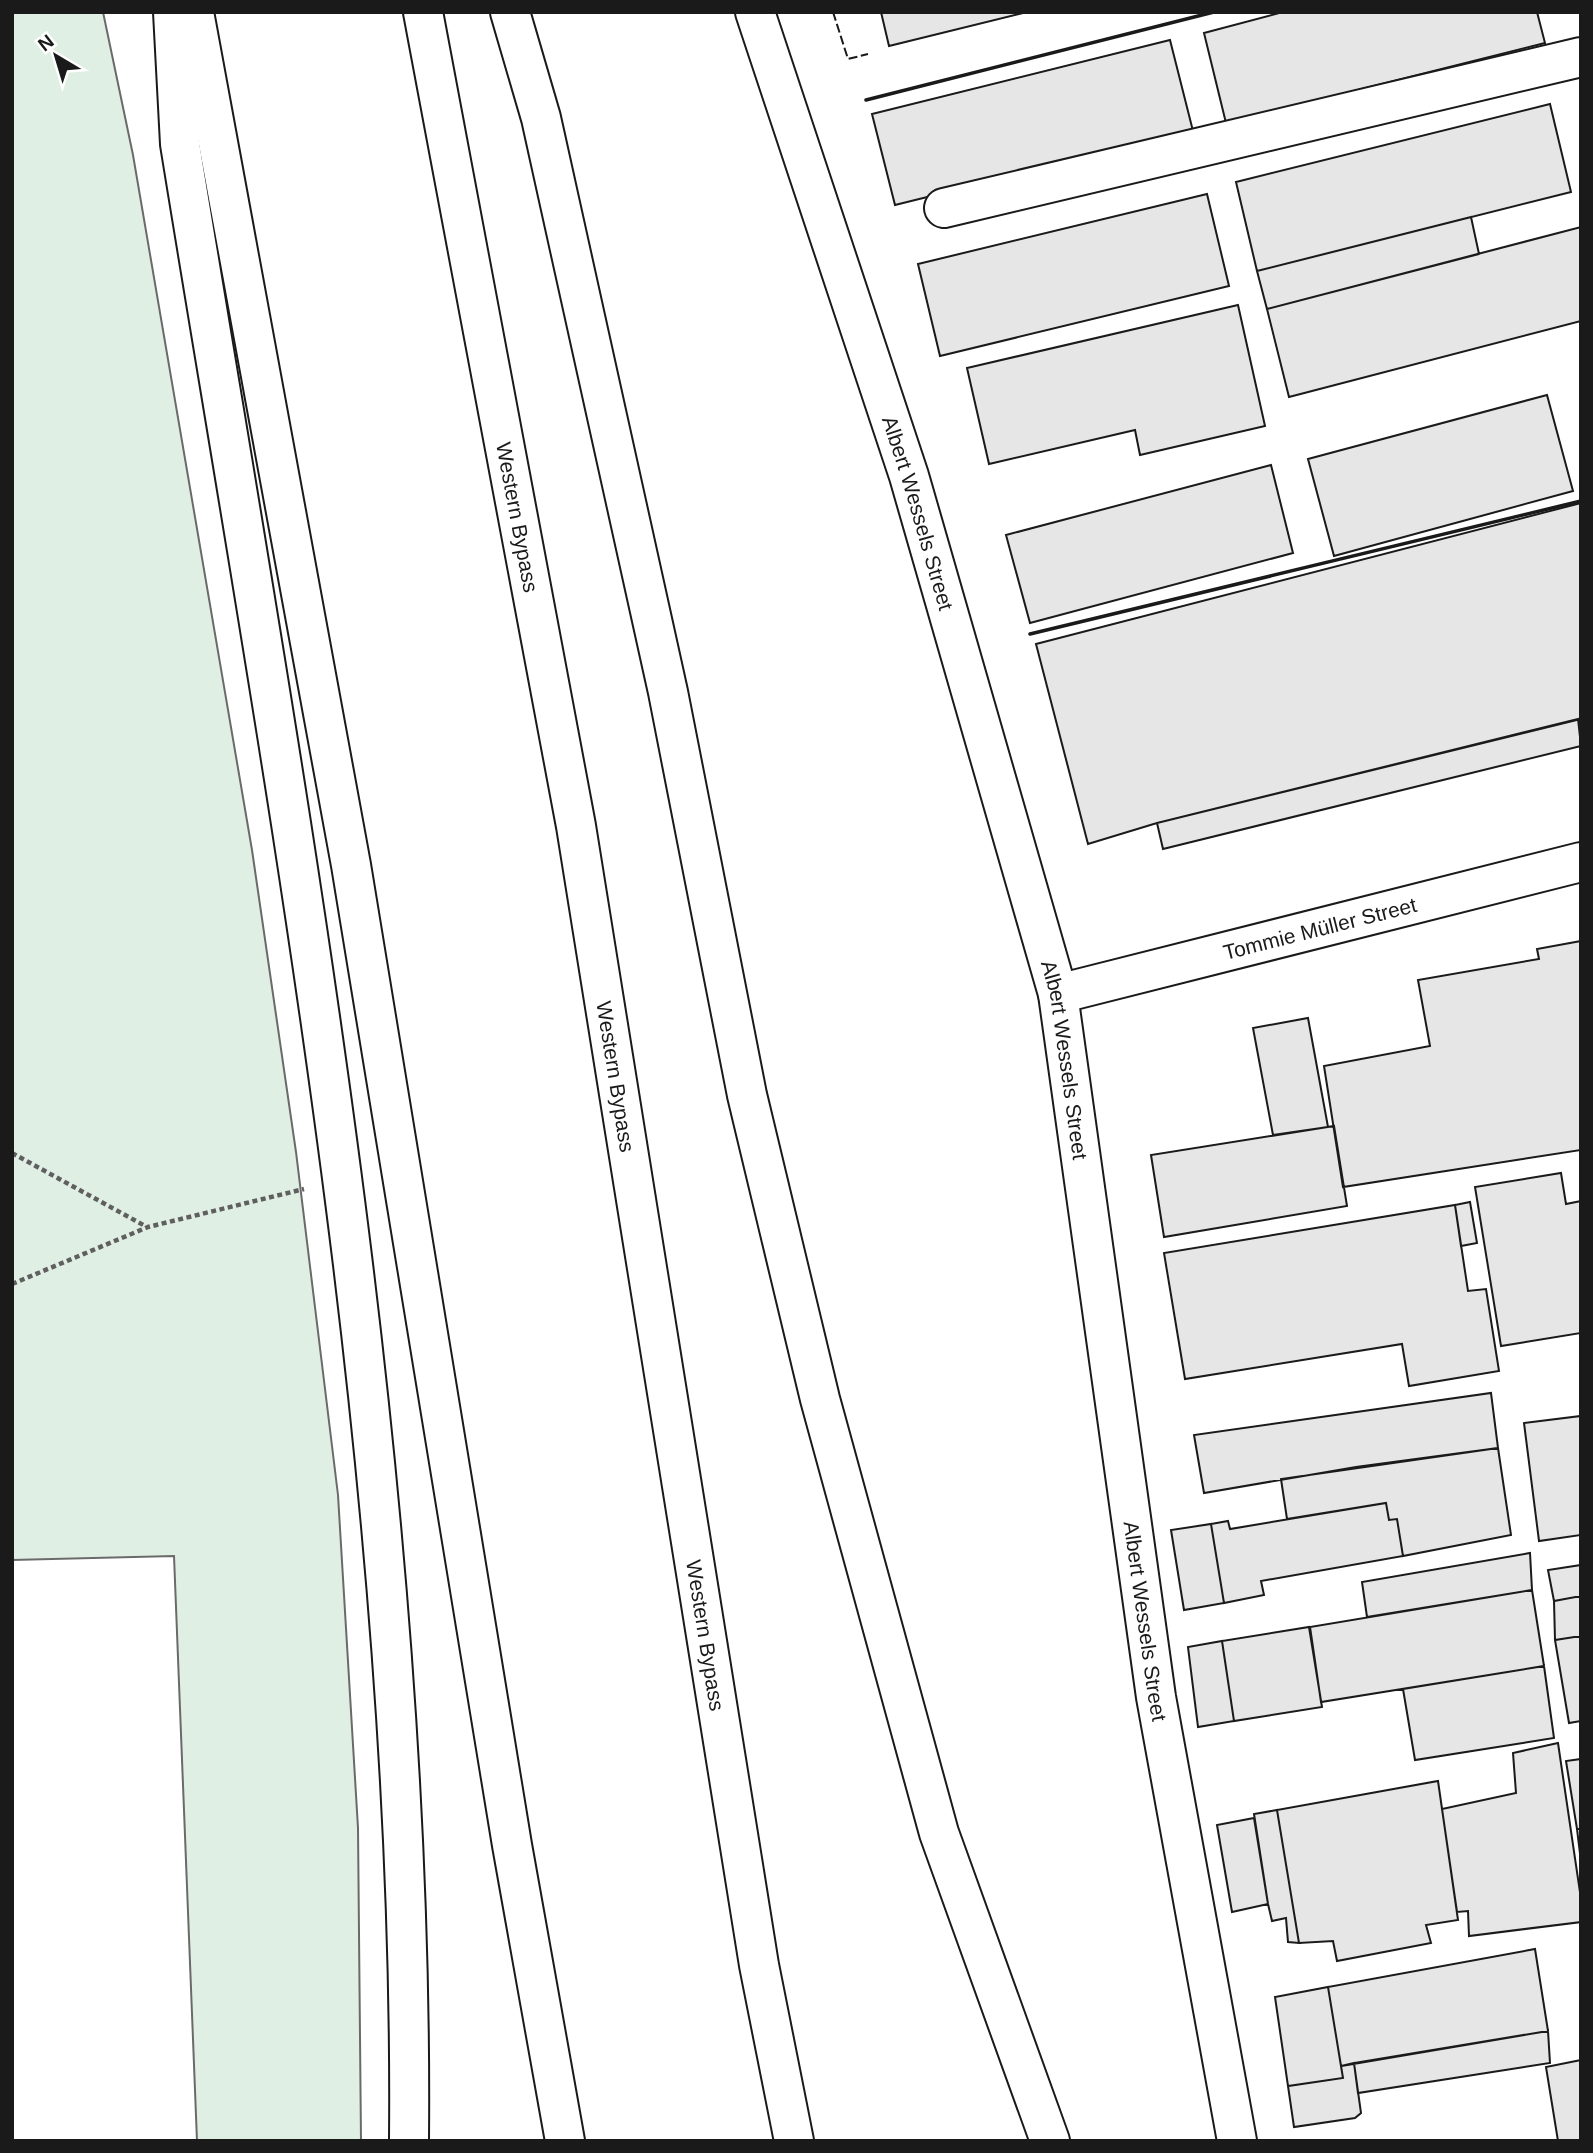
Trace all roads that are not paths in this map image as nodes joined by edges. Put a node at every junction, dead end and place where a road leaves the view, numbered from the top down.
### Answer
1 (173, 12) edge
2 (194, 12) edge
3 (423, 12) edge
4 (510, 12) edge
5 (755, 12) edge
6 (1581, 57) edge
7 (944, 208) dead end
8 (1581, 862) edge
9 (1058, 994) junction
10 (409, 2141) edge
11 (565, 2141) edge
12 (794, 2141) edge
13 (1050, 2141) edge
14 (1237, 2141) edge

1 - 10 main road
2 - 11 main road
3 - 12 main road, Western Bypass
4 - 13 main road
5 - 9 main road, Albert Wessels Street
6 - 7 main road
8 - 9 main road, Tommie Müller Street
9 - 14 main road, Albert Wessels Street

